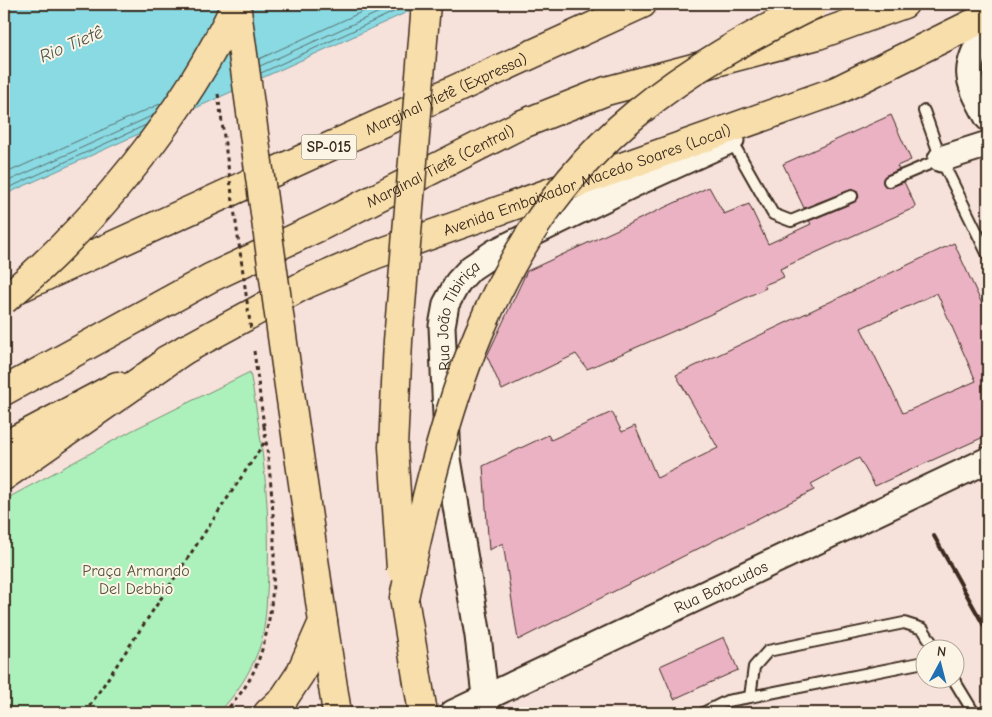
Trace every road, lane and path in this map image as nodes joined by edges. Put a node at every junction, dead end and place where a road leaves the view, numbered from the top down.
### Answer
1 (426, 4) edge
2 (642, 4) edge
3 (815, 4) edge
4 (904, 4) edge
5 (988, 16) edge
6 (988, 24) edge
7 (217, 89) dead end
8 (786, 110) junction
9 (924, 112) dead end
10 (988, 118) edge
11 (731, 140) junction
12 (988, 144) edge
13 (941, 159) junction
14 (889, 181) dead end
15 (852, 196) dead end
16 (988, 255) edge
17 (4, 295) edge
18 (4, 300) edge
19 (253, 338) dead end
20 (187, 348) junction
21 (254, 348) dead end
22 (4, 391) edge
23 (266, 440) junction
24 (4, 446) edge
25 (988, 460) edge
26 (4, 476) edge
27 (404, 598) junction
28 (323, 622) junction
29 (930, 640) edge
30 (914, 664) edge
31 (960, 690) edge
32 (750, 697) junction
33 (486, 706) edge
34 (277, 708) edge
35 (85, 713) edge
36 (224, 713) edge
37 (337, 713) edge
38 (423, 713) edge
39 (454, 713) edge
40 (703, 713) edge
41 (974, 713) edge

1 - 27 main road, bridge
2 - 17 main road, Marginal Tietê (Expressa) / SP-015
3 - 27 main road, bridge
4 - 22 main road, Marginal Tietê (Central)
5 - 8 main road, Avenida Embaixador Macedo Soares (Local)
6 - 10 street
7 - 19 path, bridge
8 - 11 street, Rua João Tibiriça
8 - 20 main road, Avenida Embaixador Macedo Soares (Local)
9 - 13 lane
11 - 15 lane
11 - 33 street, Rua João Tibiriça
12 - 13 street
13 - 14 lane
13 - 16 lane
18 - 28 main road, bridge
20 - 24 main road
20 - 26 main road
21 - 23 path, bridge
23 - 35 path
23 - 36 path
25 - 33 street, Rua Botocudos
27 - 38 main road
28 - 34 main road
28 - 37 main road
29 - 32 lane
30 - 32 lane
31 - 41 lane
32 - 40 lane
33 - 39 street, Rua Botocudos

